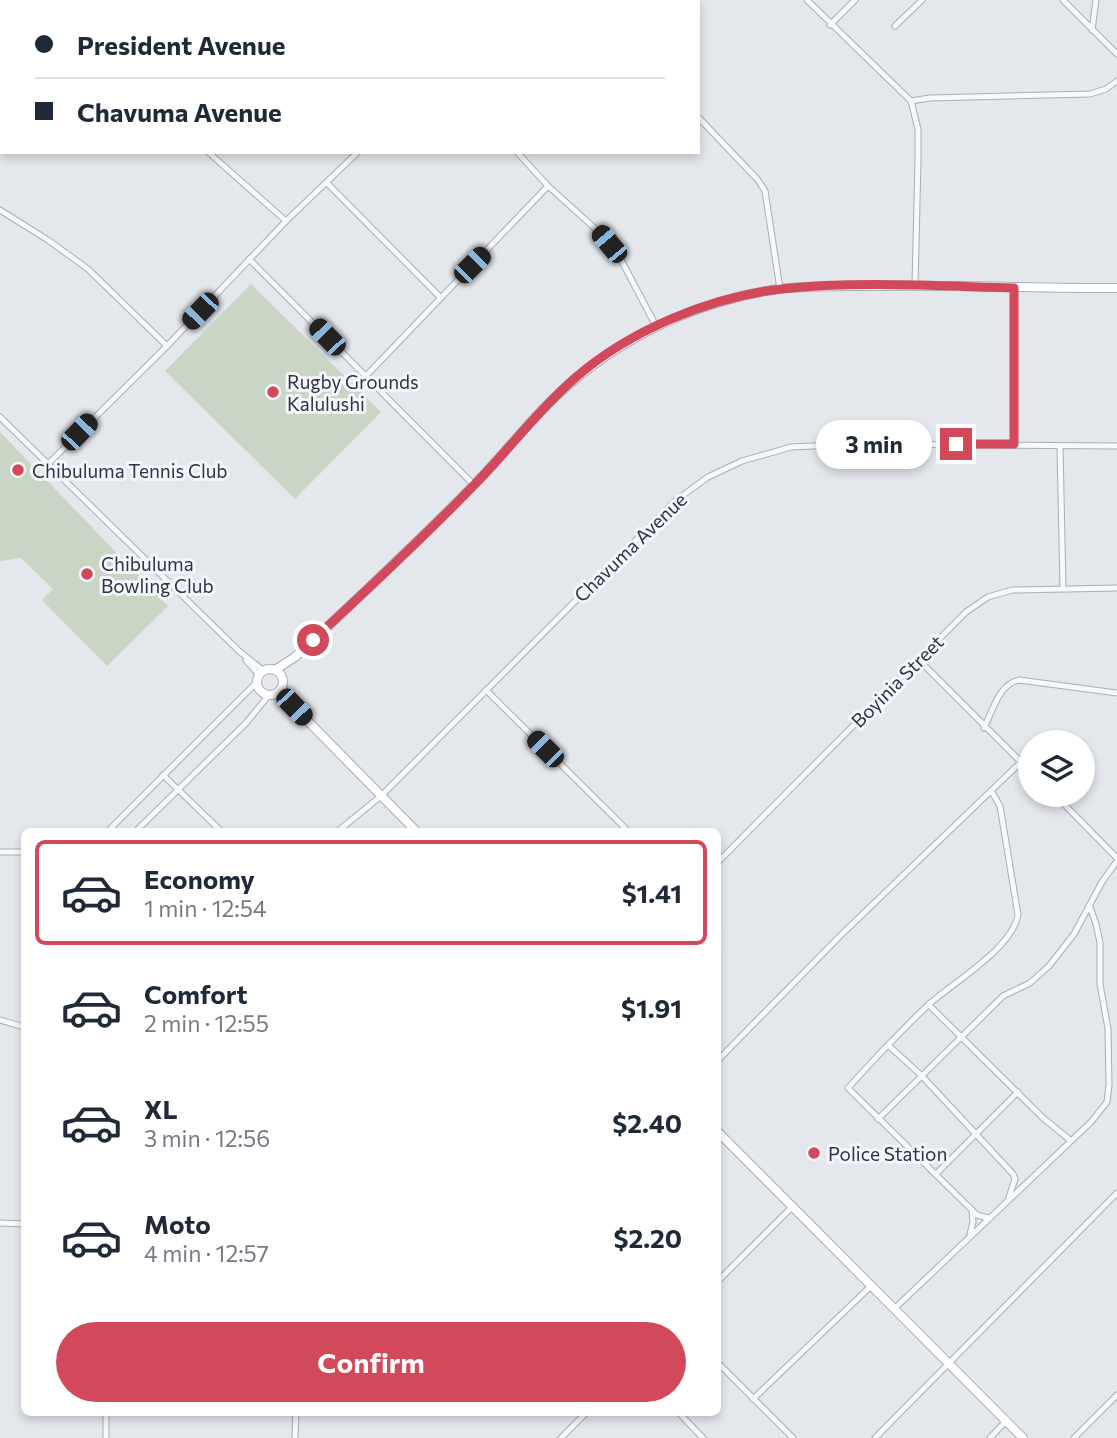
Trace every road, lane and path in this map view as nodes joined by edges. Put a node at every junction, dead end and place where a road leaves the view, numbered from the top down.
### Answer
1 (807, 0) edge
2 (855, 0) edge
3 (922, 0) edge
4 (1063, 0) edge
5 (1096, 0) edge
6 (830, 25) junction
7 (895, 26) dead end
8 (1092, 30) junction
9 (1117, 54) edge
10 (1117, 81) edge
11 (911, 102) junction
12 (700, 119) edge
13 (210, 154) edge
14 (356, 154) edge
15 (519, 154) edge
16 (327, 183) junction
17 (548, 186) junction
18 (0, 210) edge
19 (286, 221) junction
20 (249, 259) junction
21 (915, 286) junction
22 (1014, 288) junction
23 (1117, 288) edge
24 (780, 289) junction
25 (440, 297) junction
26 (656, 326) junction
27 (167, 346) junction
28 (365, 376) junction
29 (0, 417) edge
30 (1014, 444) junction
31 (1117, 446) edge
32 (1060, 447) junction
33 (48, 464) junction
34 (474, 485) junction
35 (1063, 588) junction
36 (1117, 588) edge
37 (295, 657) junction
38 (918, 659) junction
39 (275, 670) junction
40 (260, 676) junction
41 (277, 690) junction
42 (486, 690) junction
43 (1117, 693) edge
44 (984, 728) junction
45 (1018, 759) edge
46 (1018, 765) edge
47 (163, 775) junction
48 (177, 789) junction
49 (992, 792) junction
50 (381, 796) junction
51 (1066, 807) edge
52 (111, 828) edge
53 (139, 828) edge
54 (218, 828) edge
55 (342, 828) edge
56 (413, 828) edge
57 (625, 828) edge
58 (0, 852) edge
59 (21, 852) edge
60 (721, 859) edge
61 (1117, 860) edge
62 (1090, 907) junction
63 (929, 1005) junction
64 (0, 1020) edge
65 (21, 1026) edge
66 (961, 1036) junction
67 (889, 1046) junction
68 (721, 1057) edge
69 (921, 1075) junction
70 (1018, 1092) junction
71 (878, 1119) junction
72 (976, 1134) junction
73 (721, 1135) edge
74 (1070, 1140) junction
75 (936, 1174) junction
76 (1117, 1193) edge
77 (1008, 1199) junction
78 (792, 1207) junction
79 (972, 1210) junction
80 (988, 1218) junction
81 (0, 1223) edge
82 (21, 1224) edge
83 (968, 1238) junction
84 (721, 1278) edge
85 (872, 1286) junction
86 (894, 1309) junction
87 (949, 1364) junction
88 (721, 1366) edge
89 (1117, 1395) edge
90 (753, 1399) junction
91 (106, 1416) edge
92 (296, 1416) edge
93 (583, 1416) edge
94 (682, 1416) edge
95 (1006, 1421) junction
96 (106, 1438) edge
97 (295, 1438) edge
98 (561, 1438) edge
99 (703, 1438) edge
100 (793, 1438) edge
101 (875, 1438) edge
102 (990, 1438) edge
103 (1023, 1438) edge
104 (1074, 1438) edge

1 - 6 street
2 - 6 street
3 - 7 street
4 - 8 street
5 - 8 street
6 - 11 street
8 - 9 street
10 - 11 street
11 - 21 street
12 - 24 street
13 - 19 street
14 - 16 street
15 - 17 street
16 - 19 street
16 - 25 street
17 - 25 street
17 - 26 street
18 - 27 street
19 - 20 street
20 - 27 street
20 - 28 street
21 - 22 street
21 - 24 street
22 - 23 street
22 - 30 street
24 - 26 street
25 - 28 street
26 - 34 street
27 - 33 street
28 - 34 street
29 - 33 street
30 - 32 street, Chavuma Avenue
30 - 42 street, Chavuma Avenue
31 - 32 street, Chavuma Avenue
32 - 35 street
33 - 40 street
34 - 37 street
35 - 36 street, Boyinia Street
35 - 38 street, Boyinia Street
37 - 39 street
37 - 41 street
38 - 44 street
38 - 60 street, Boyinia Street
39 - 40 street
39 - 41 street
40 - 41 street
40 - 47 street
41 - 48 street
41 - 50 street
42 - 50 street, Chavuma Avenue
42 - 57 street
43 - 44 street
44 - 45 street
46 - 49 street
47 - 48 street
47 - 52 street
48 - 53 street
48 - 54 street
49 - 63 street
49 - 68 street
50 - 55 street, Chavuma Avenue
50 - 56 street
51 - 61 street
58 - 59 street
61 - 62 street
62 - 66 street
62 - 74 street
63 - 66 street
63 - 67 street
64 - 65 street
66 - 69 street
66 - 70 street
67 - 69 street
67 - 71 street
69 - 71 street
69 - 72 street
70 - 72 street
70 - 74 street
71 - 75 street
72 - 75 street
72 - 77 street
73 - 78 street
74 - 77 street
75 - 79 street
76 - 87 street
77 - 80 street
78 - 84 street
78 - 85 street
79 - 80 street
79 - 83 street
80 - 83 street
81 - 82 street
83 - 86 street
85 - 86 street
85 - 90 street
86 - 87 street
87 - 95 street
87 - 101 street
88 - 90 street
89 - 104 street
90 - 100 street
91 - 96 street
92 - 97 street
93 - 98 street
94 - 99 street
95 - 102 street
95 - 103 street

